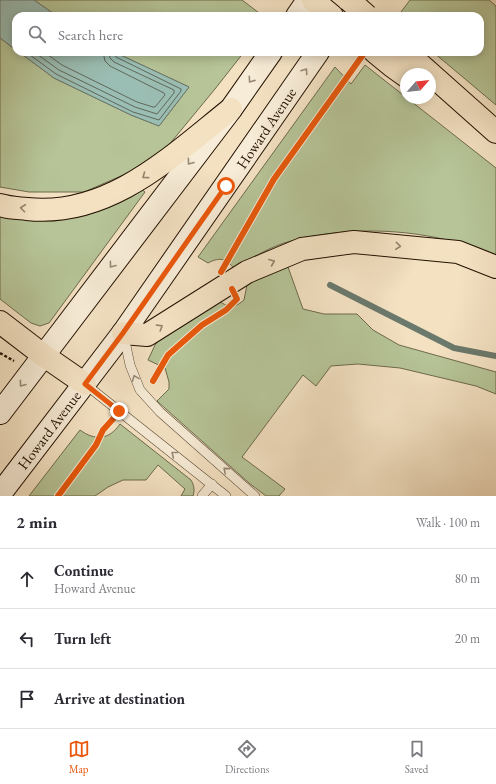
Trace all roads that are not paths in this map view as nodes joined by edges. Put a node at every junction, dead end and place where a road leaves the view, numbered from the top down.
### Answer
1 (308, 0) edge
2 (313, 0) edge
3 (349, 0) edge
4 (356, 0) edge
5 (300, 12) edge
6 (327, 12) edge
7 (347, 12) edge
8 (362, 12) edge
9 (268, 56) edge
10 (315, 56) edge
11 (384, 56) edge
12 (401, 64) edge
13 (436, 96) edge
14 (231, 109) junction
15 (496, 132) edge
16 (496, 136) edge
17 (0, 205) edge
18 (496, 266) edge
19 (0, 322) edge
20 (123, 333) junction
21 (43, 355) junction
22 (85, 384) junction
23 (0, 412) edge
24 (212, 484) junction
25 (0, 494) edge
26 (202, 496) edge
27 (226, 496) edge
28 (255, 496) edge

1 - 5 main road
2 - 6 highway
3 - 8 highway, bridge
4 - 7 main road
9 -> 14 main road
20 -> 10 main road, Howard Avenue
11 - 12 highway
12 - 15 highway
13 - 16 highway
14 -> 17 highway
14 -> 21 main road
20 -> 18 highway
19 - 21 highway
20 - 22 main road, Howard Avenue
28 -> 20 lane
21 - 22 highway
21 -> 23 main road
24 -> 22 lane
22 - 25 main road, Howard Avenue
24 - 26 lane
24 - 27 lane

